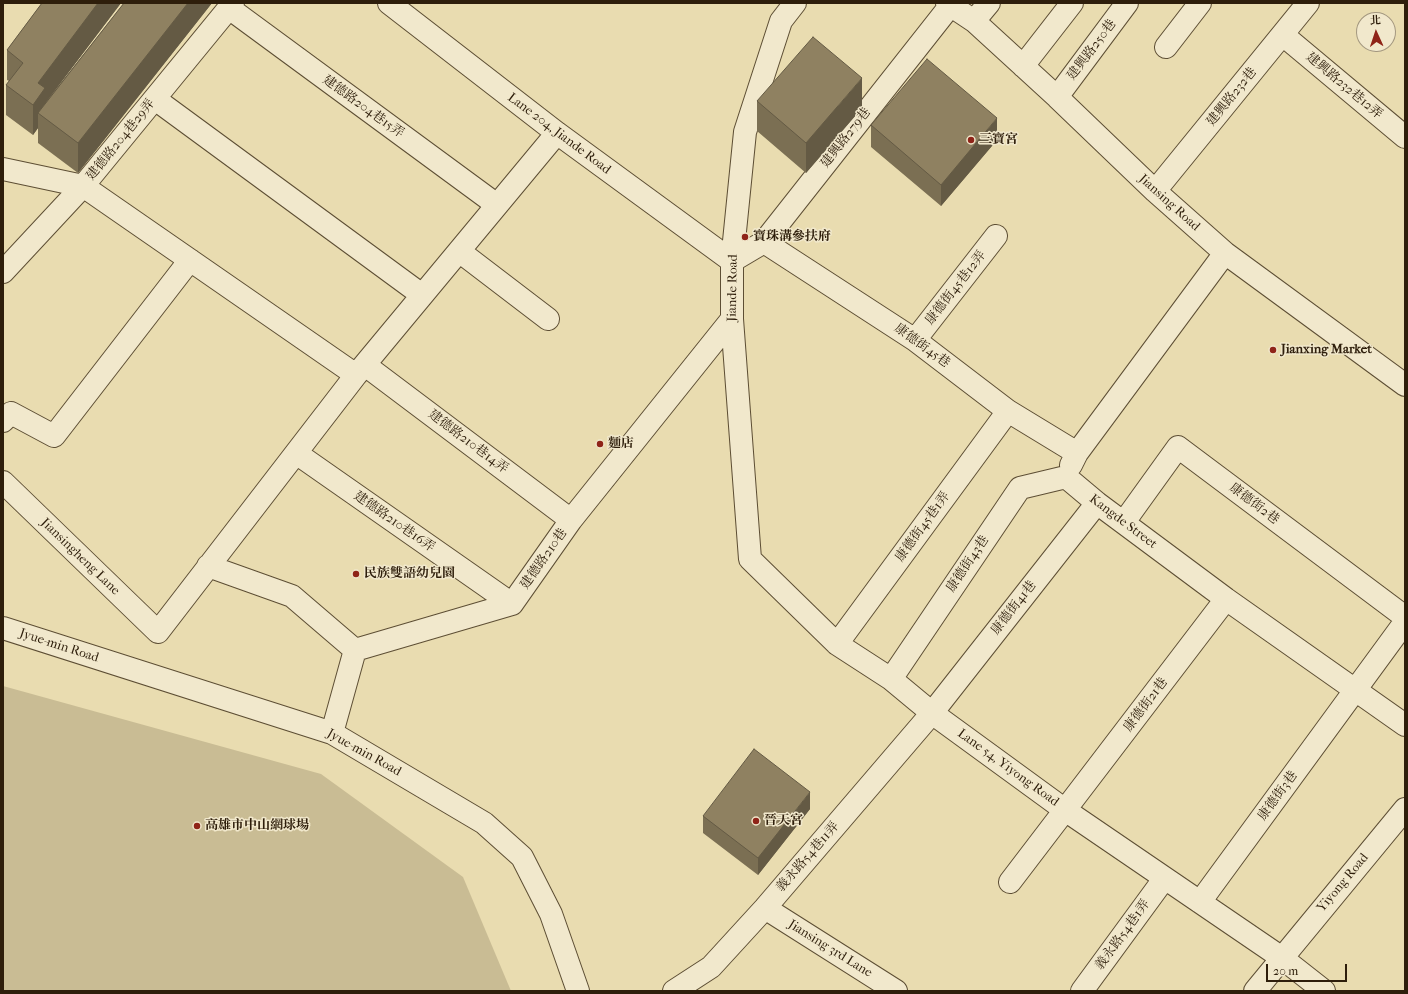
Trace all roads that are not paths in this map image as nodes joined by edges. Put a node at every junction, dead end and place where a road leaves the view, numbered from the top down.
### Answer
1 (389, 3) edge
2 (795, 3) edge
3 (988, 3) edge
4 (1072, 3) edge
5 (1127, 3) edge
6 (1200, 3) edge
7 (1308, 3) edge
8 (948, 4) edge
9 (231, 6) edge
10 (974, 21) junction
11 (1283, 34) junction
12 (1166, 47) dead end
13 (1023, 66) junction
14 (1057, 97) junction
15 (155, 99) junction
16 (557, 133) junction
17 (1405, 137) edge
18 (3, 170) edge
19 (83, 186) junction
20 (1155, 191) junction
21 (497, 205) junction
22 (996, 236) dead end
23 (764, 242) junction
24 (459, 251) junction
25 (1225, 253) junction
26 (190, 260) junction
27 (732, 261) junction
28 (3, 272) edge
29 (422, 295) junction
30 (548, 319) dead end
31 (732, 319) junction
32 (916, 340) junction
33 (360, 370) junction
34 (1405, 385) edge
35 (1008, 410) junction
36 (3, 421) edge
37 (296, 453) junction
38 (1077, 453) junction
39 (1066, 477) junction
40 (3, 482) edge
41 (1097, 503) junction
42 (571, 520) junction
43 (1124, 522) junction
44 (750, 559) joint
45 (208, 566) junction
46 (1226, 599) junction
47 (512, 604) junction
48 (1405, 617) edge
49 (1405, 622) edge
50 (3, 628) edge
51 (837, 644) junction
52 (354, 650) junction
53 (891, 679) junction
54 (1356, 690) junction
55 (932, 713) junction
56 (1405, 725) edge
57 (332, 733) junction
58 (1405, 809) edge
59 (1066, 810) junction
60 (1164, 879) junction
61 (1010, 882) dead end
62 (1200, 902) junction
63 (765, 908) junction
64 (1282, 958) junction
65 (578, 991) edge
66 (674, 991) edge
67 (896, 991) edge
68 (1082, 991) edge
69 (1255, 991) edge
70 (1324, 991) edge

1 - 16 street, Lane 204, Jiande Road
2 - 27 street, Jiande Road
3 - 10 street
4 - 13 street
5 - 14 street, 建興路250巷
6 - 12 street
7 - 11 street, 建興路232巷
8 - 10 street, Jiansing Road
8 - 23 street, 建興路279巷
9 - 15 street, 建德路204巷29弄
9 - 21 street, 建德路204巷15弄
10 - 13 street, Jiansing Road
11 - 17 street, 建興路232巷12弄
11 - 20 street, 建興路232巷
13 - 14 street, Jiansing Road
14 - 20 street, Jiansing Road
15 - 19 street, 建德路204巷29弄
15 - 29 street
16 - 21 street
16 - 27 street, Lane 204, Jiande Road
18 - 19 street
19 - 26 street, 建德路210巷14弄
19 - 28 street, 建德路204巷29弄
20 - 25 street, Jiansing Road
21 - 24 street
22 - 32 street, 康德街45巷12弄
23 - 27 street, 建興路279巷
23 - 32 street, 康德街45巷
24 - 29 street
24 - 30 street
25 - 34 street, Jiansing Road
25 - 38 street
26 - 33 street, 建德路210巷14弄
26 - 36 street
27 - 31 street, Jiande Road
29 - 33 street
31 - 42 street, 建德路210巷
31 - 44 street, Jiande Road
32 - 35 street, 康德街45巷
33 - 37 street
33 - 42 street, 建德路210巷14弄
35 - 38 street, 康德街45巷
35 - 51 street, 康德街45巷1弄
37 - 45 street
37 - 47 street, 建德路210巷16弄
38 - 39 street
39 - 41 street, Kangde Street
39 - 53 street, 康德街43巷
40 - 45 street, Jiansingheng Lane
41 - 43 street, Kangde Street
41 - 55 street, 康德街41巷
42 - 47 street, 建德路210巷
43 - 46 street, Kangde Street
43 - 48 street, 康德街2巷
44 - 51 street, Lane 54, Yiyong Road
45 - 52 street
46 - 54 street, Kangde Street
46 - 59 street, 康德街21巷
47 - 52 street
49 - 54 street
50 - 57 street, Jyue-min Road
51 - 53 street, Lane 54, Yiyong Road
52 - 57 street
53 - 55 street, Lane 54, Yiyong Road
54 - 56 street, Kangde Street
54 - 62 street, 康德街3巷
55 - 59 street, Lane 54, Yiyong Road
55 - 63 street, 義永路54巷11弄
57 - 65 street, Jyue-min Road
58 - 64 street, Yiyong Road
59 - 60 street, Lane 54, Yiyong Road
59 - 61 street, 康德街21巷
60 - 62 street, Lane 54, Yiyong Road
60 - 68 street, 義永路54巷1弄
62 - 64 street, Lane 54, Yiyong Road
63 - 66 street, 義永路54巷11弄
63 - 67 street, Jiansing 3rd Lane
64 - 69 street
64 - 70 street, Lane 54, Yiyong Road

